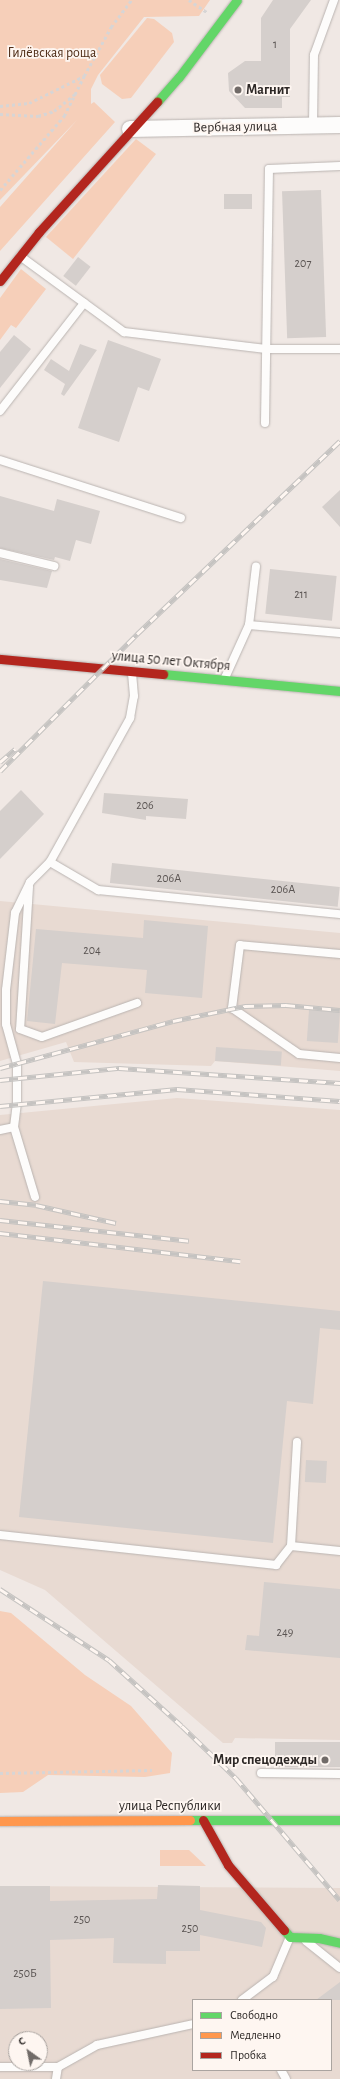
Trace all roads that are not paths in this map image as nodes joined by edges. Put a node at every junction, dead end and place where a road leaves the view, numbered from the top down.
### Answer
1 (237, 0) edge
2 (334, 0) edge
3 (313, 125) junction
4 (340, 125) edge
5 (130, 129) junction
6 (340, 166) edge
7 (19, 255) junction
8 (0, 281) edge
9 (84, 303) junction
10 (266, 349) junction
11 (340, 349) edge
12 (0, 411) edge
13 (266, 423) dead end
14 (0, 460) edge
15 (181, 518) dead end
16 (0, 553) edge
17 (54, 566) dead end
18 (256, 566) dead end
19 (249, 625) junction
20 (340, 633) edge
21 (0, 659) edge
22 (132, 672) junction
23 (224, 680) junction
24 (340, 691) edge
25 (50, 862) junction
26 (30, 882) junction
27 (340, 914) edge
28 (340, 954) edge
29 (3, 990) edge
30 (137, 1003) dead end
31 (340, 1058) edge
32 (14, 1127) junction
33 (0, 1130) edge
34 (35, 1197) dead end
35 (297, 1442) dead end
36 (0, 1535) edge
37 (291, 1546) junction
38 (340, 1551) edge
39 (261, 1773) dead end
40 (340, 1774) edge
41 (203, 1820) junction
42 (340, 1820) edge
43 (0, 1821) edge
44 (290, 1937) junction
45 (303, 1937) junction
46 (340, 1943) edge
47 (340, 1968) edge
48 (243, 1999) edge
49 (192, 2024) edge
50 (0, 2067) edge
51 (58, 2067) junction
52 (56, 2079) edge

1 - 5 main road
2 - 3 lane
3 - 4 street, Вербная улица
3 - 5 street, Вербная улица
5 - 7 main road
6 - 10 lane
7 - 8 main road
7 - 9 lane
9 - 10 lane
9 - 12 lane
10 - 11 lane
10 - 13 lane
14 - 15 lane
16 - 17 lane
18 - 19 lane
19 - 20 lane
19 - 23 lane
21 - 22 main road, улица 50 лет Октября
22 - 23 main road, улица 50 лет Октября
22 - 25 lane
23 - 24 main road, улица 50 лет Октября
25 - 26 lane
25 - 27 lane
26 - 29 lane
26 - 30 lane
28 - 31 lane
29 - 32 lane
32 - 33 lane
32 - 34 lane
35 - 37 lane
36 - 37 lane
37 - 38 lane
39 - 40 lane
41 - 42 main road, улица Республики
41 - 43 main road, улица Республики
41 - 44 main road
44 - 45 main road
44 - 48 lane
45 - 46 main road
45 - 47 lane
49 - 51 lane
50 - 51 lane
51 - 52 lane

